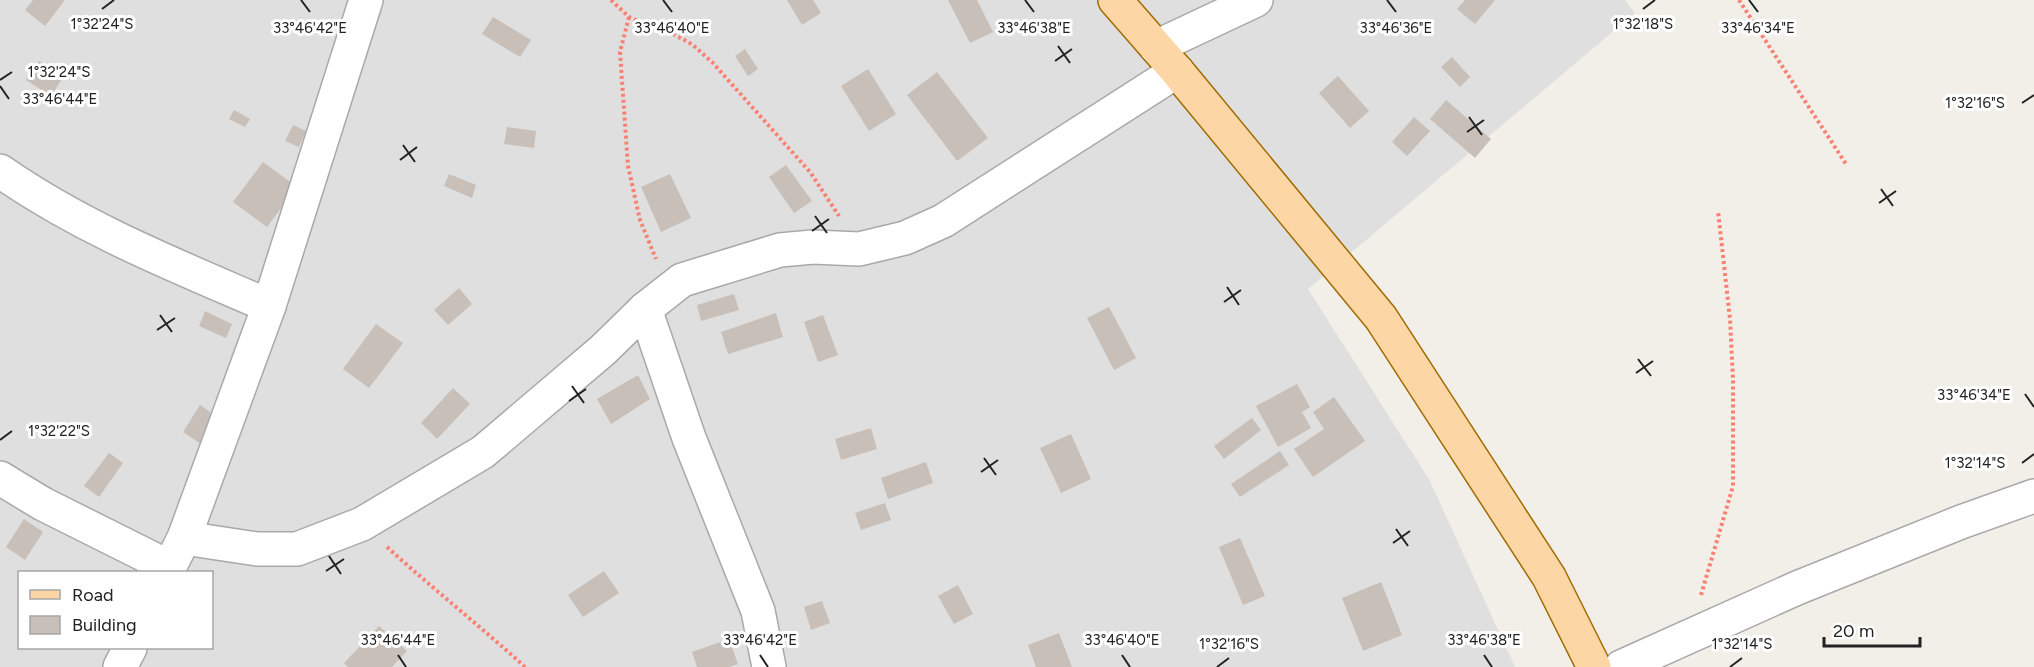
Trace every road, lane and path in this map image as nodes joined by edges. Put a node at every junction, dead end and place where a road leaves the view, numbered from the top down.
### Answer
1 (366, 0) edge
2 (611, 0) edge
3 (1115, 0) edge
4 (1256, 0) edge
5 (1739, 0) edge
6 (629, 17) junction
7 (1167, 59) junction
8 (1846, 164) dead end
9 (0, 171) edge
10 (1718, 211) dead end
11 (859, 249) junction
12 (656, 299) junction
13 (269, 306) junction
14 (0, 478) edge
15 (2034, 496) edge
16 (362, 524) junction
17 (184, 538) junction
18 (168, 570) edge
19 (1688, 637) junction
20 (129, 649) edge
21 (120, 667) edge
22 (525, 667) edge
23 (769, 667) edge
24 (1594, 667) edge
25 (1621, 667) edge

1 - 13 street
2 - 6 path
3 - 7 main road
4 - 7 street
5 - 8 path
6 - 11 path
6 - 12 path
7 - 11 street
7 - 24 main road
9 - 13 street
10 - 19 path
11 - 12 street
12 - 16 street
12 - 23 street
13 - 17 street
14 - 18 street
15 - 19 street
16 - 17 street
16 - 22 path
17 - 18 street
19 - 25 street
20 - 21 street

